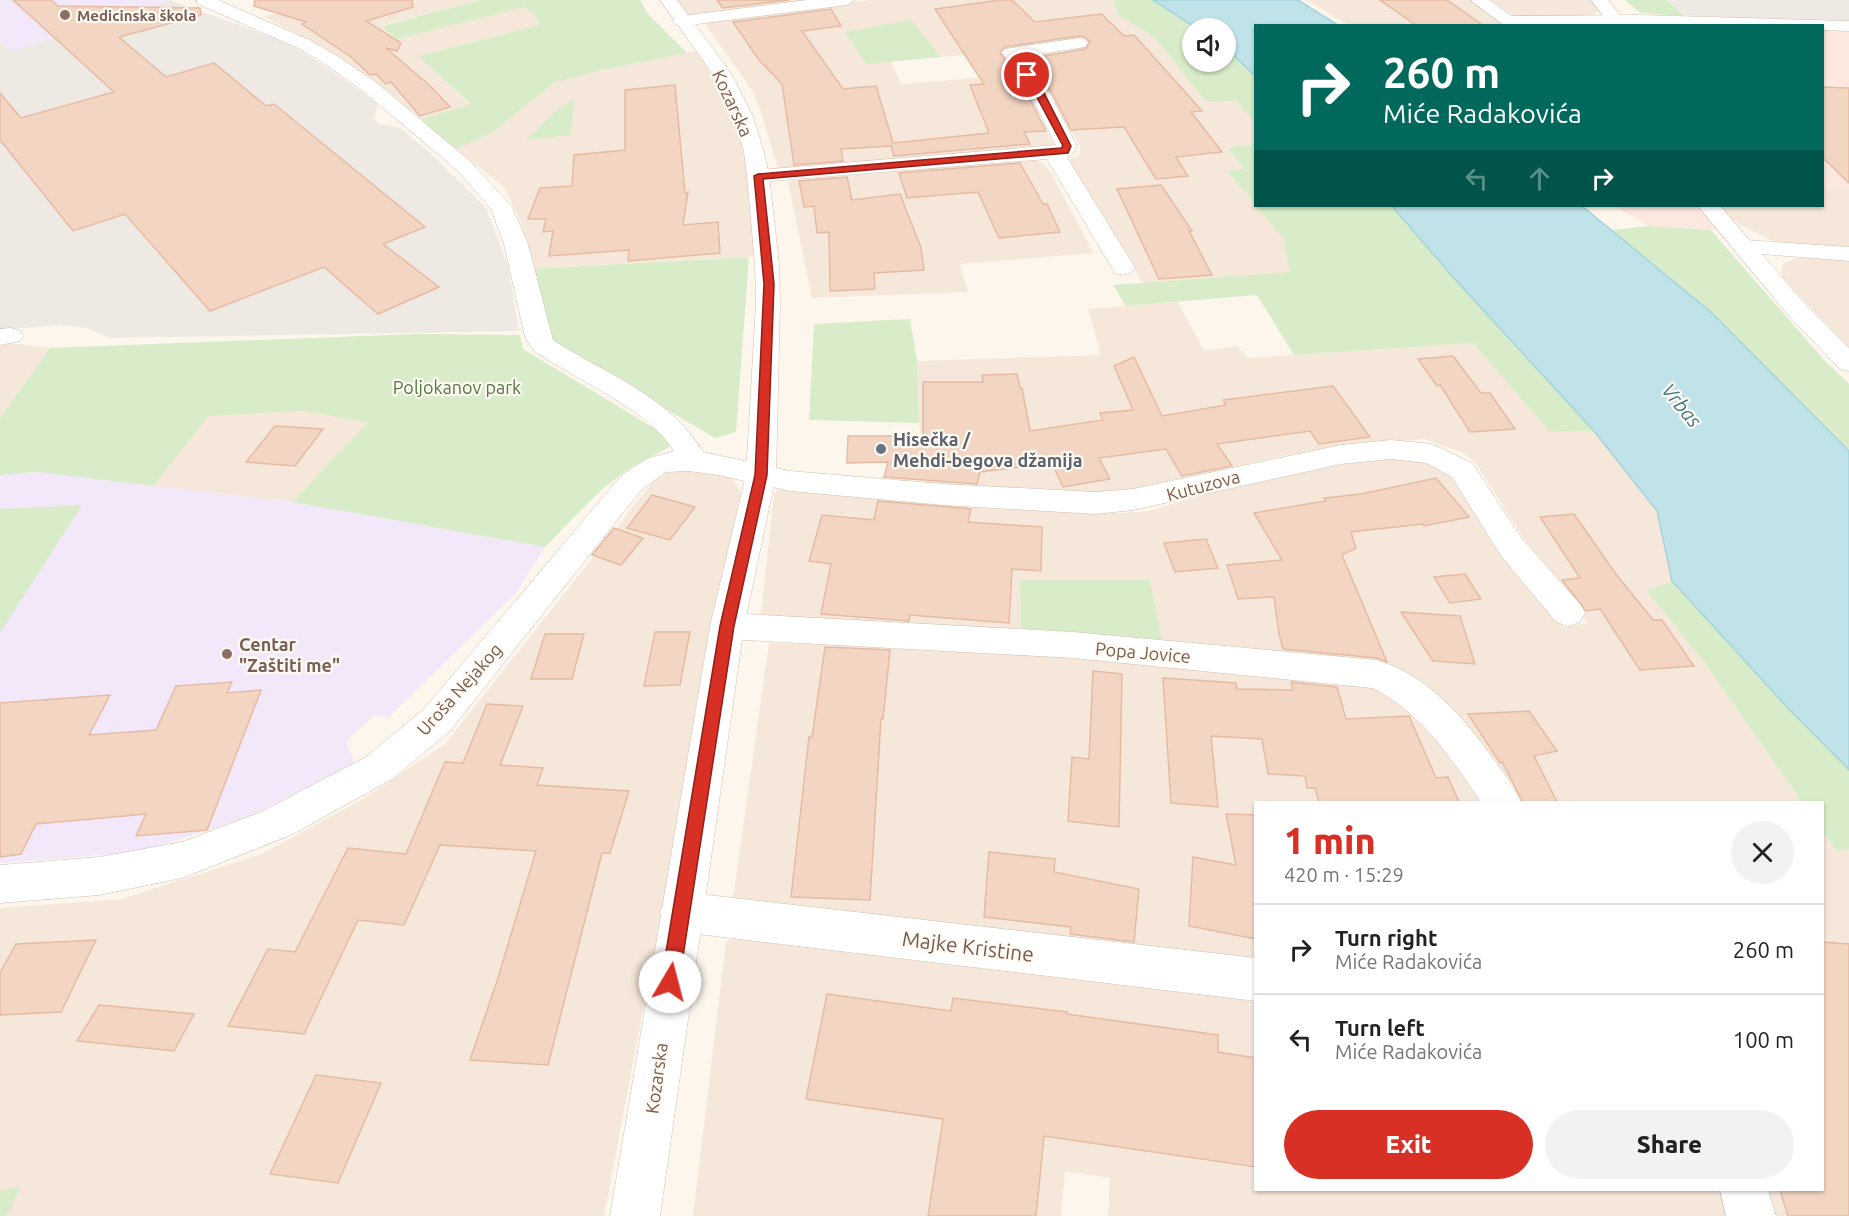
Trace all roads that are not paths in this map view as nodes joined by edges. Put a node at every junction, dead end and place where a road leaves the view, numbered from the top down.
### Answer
1 (204, 0) edge
2 (668, 0) edge
3 (847, 0) edge
4 (1478, 0) edge
5 (1599, 0) edge
6 (682, 21) junction
7 (1514, 23) edge
8 (1619, 23) edge
9 (1696, 24) edge
10 (1824, 26) edge
11 (1849, 26) edge
12 (1079, 43) dead end
13 (1054, 153) junction
14 (758, 176) junction
15 (1710, 207) edge
16 (1745, 247) junction
17 (1849, 254) edge
18 (1123, 268) dead end
19 (1849, 363) edge
20 (693, 460) junction
21 (761, 475) junction
22 (1568, 613) dead end
23 (727, 626) junction
24 (1501, 801) edge
25 (0, 884) edge
26 (681, 912) junction
27 (1254, 980) edge
28 (1744, 1191) edge
29 (634, 1216) edge
30 (1751, 1216) edge

1 - 20 street
2 - 6 street, Kozarska
3 - 6 street
4 - 7 street
5 - 8 street
6 - 14 street, Kozarska
7 - 8 street
8 - 9 street
10 - 11 street
12 - 13 street
13 - 14 street
13 - 18 street
14 - 21 street, Kozarska
15 - 16 street
16 - 17 street
16 - 19 street
20 - 21 street, Uroša Nejakog
20 - 25 street, Uroša Nejakog
21 - 22 street, Kutuzova
21 - 23 street, Kozarska
23 - 24 street, Popa Jovice
23 - 26 street, Kozarska
26 - 27 street, Majke Kristine
26 - 29 street, Kozarska
28 - 30 street

